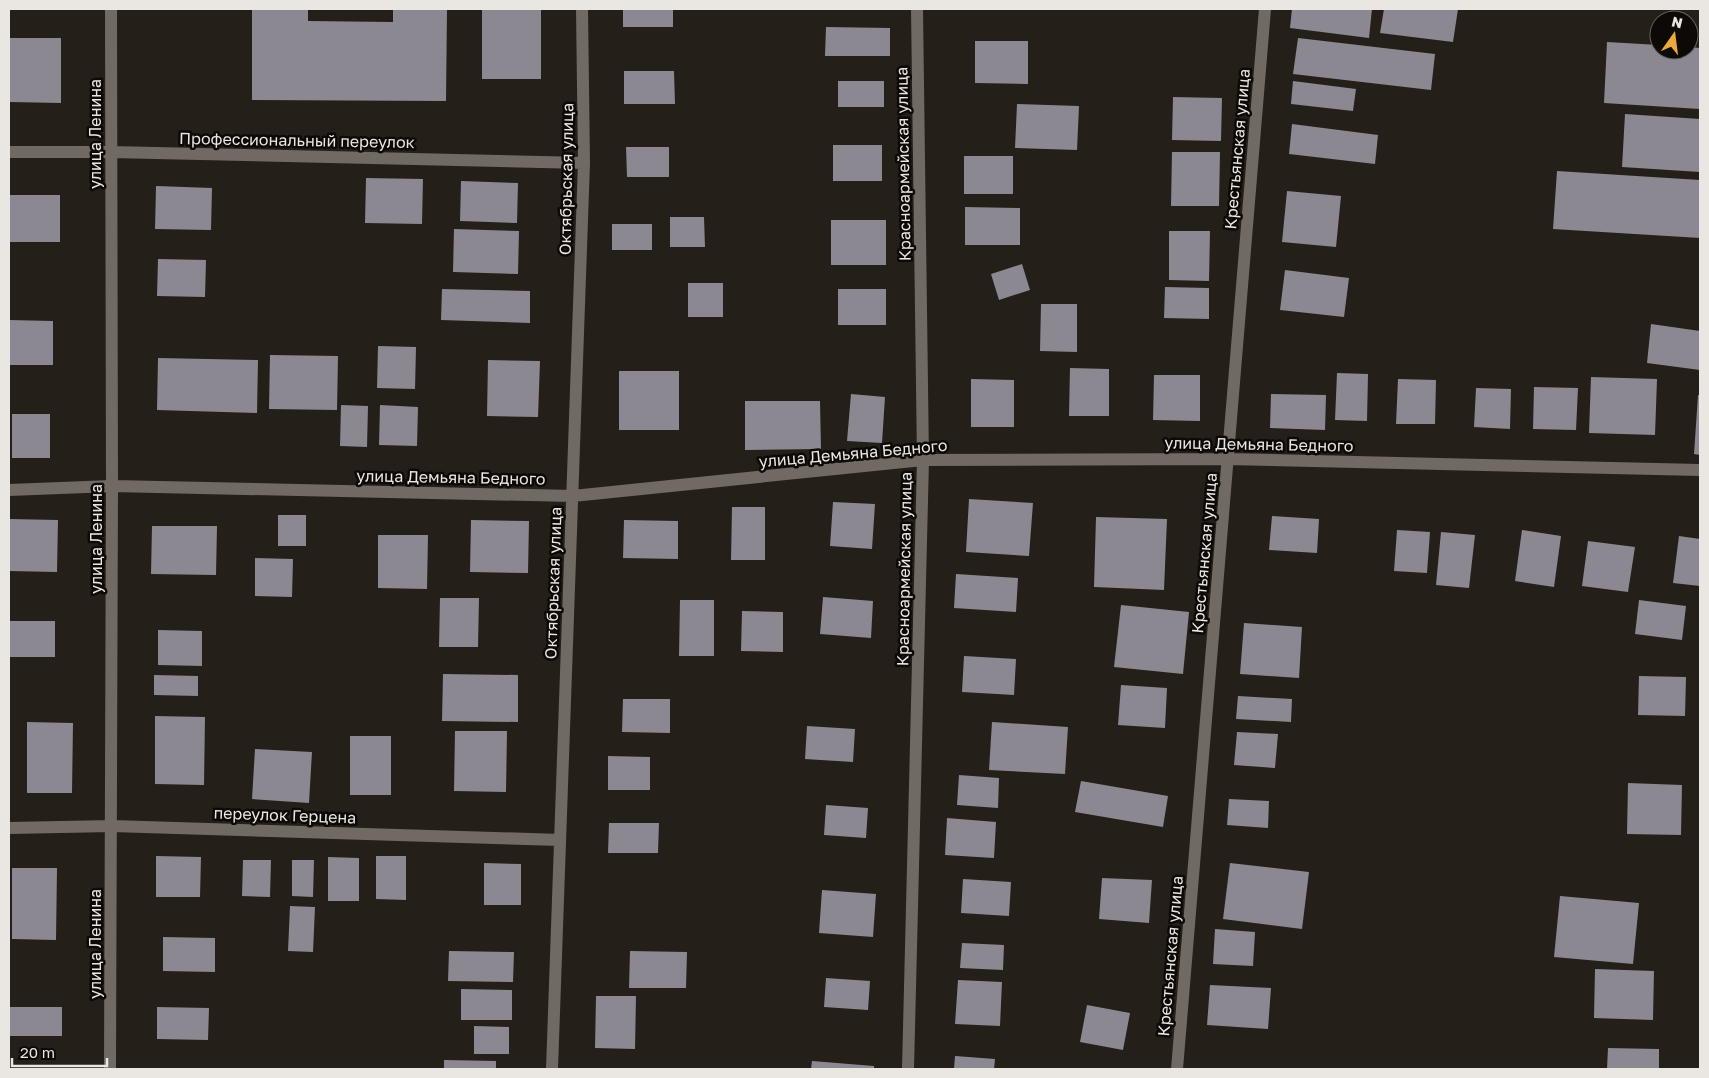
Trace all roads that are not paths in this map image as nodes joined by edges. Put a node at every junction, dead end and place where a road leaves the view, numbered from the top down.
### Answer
1 (111, 9) edge
2 (582, 9) edge
3 (917, 9) edge
4 (1265, 9) edge
5 (9, 152) edge
6 (111, 152) junction
7 (584, 163) junction
8 (1228, 458) junction
9 (923, 460) junction
10 (1700, 470) edge
11 (112, 486) junction
12 (9, 490) edge
13 (573, 496) junction
14 (112, 826) junction
15 (9, 828) edge
16 (560, 840) junction
17 (110, 1069) edge
18 (552, 1069) edge
19 (908, 1069) edge
20 (1177, 1069) edge

1 - 6 street, улица Ленина
2 - 7 street, Октябрьская улица
3 - 9 street, Красноармейская улица
4 - 8 street, Крестьянская улица
5 - 6 street, Профессиональный переулок
6 - 7 street, Профессиональный переулок
6 - 11 street, улица Ленина
7 - 13 street, Октябрьская улица
8 - 9 street, улица Демьяна Бедного
8 - 10 street, улица Демьяна Бедного
8 - 20 street, Крестьянская улица
9 - 13 street, улица Демьяна Бедного
9 - 19 street, Красноармейская улица
11 - 12 street, улица Демьяна Бедного
11 - 13 street, улица Демьяна Бедного
11 - 14 street, улица Ленина
13 - 16 street, Октябрьская улица
14 - 15 street, переулок Герцена
14 - 16 street, переулок Герцена
14 - 17 street, улица Ленина
16 - 18 street, Октябрьская улица

